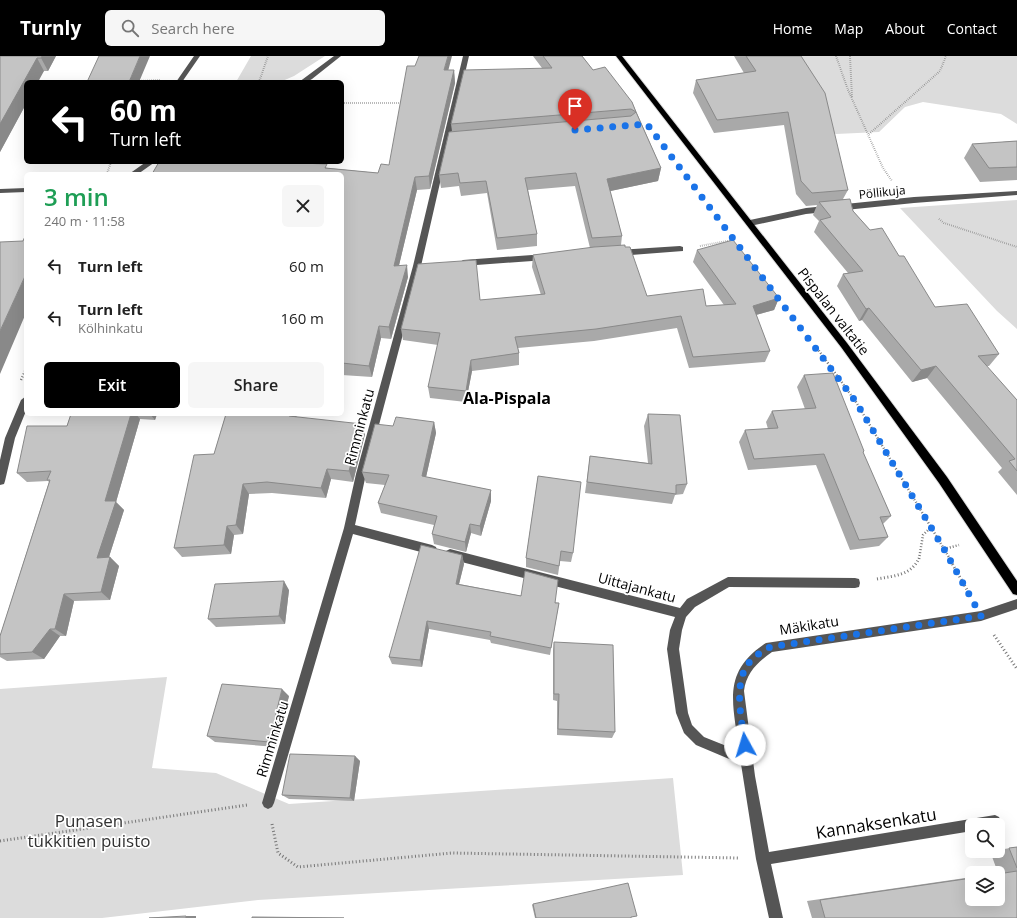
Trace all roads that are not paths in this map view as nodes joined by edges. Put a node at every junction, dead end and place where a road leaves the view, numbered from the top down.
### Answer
1 (197, 56) edge
2 (338, 56) edge
3 (466, 56) edge
4 (619, 56) edge
5 (180, 80) edge
6 (306, 80) edge
7 (148, 164) edge
8 (136, 172) edge
9 (24, 190) edge
10 (0, 191) edge
11 (1017, 193) edge
12 (750, 223) junction
13 (680, 249) road end
14 (606, 253) edge
15 (551, 257) edge
16 (456, 263) edge
17 (24, 405) edge
18 (0, 481) edge
19 (349, 528) junction
20 (855, 583) road end
21 (1017, 590) edge
22 (1017, 604) edge
23 (682, 614) junction
24 (746, 760) junction
25 (268, 803) road end
26 (965, 826) edge
27 (763, 859) junction
28 (776, 918) edge

1 - 5 street
2 - 6 street
3 - 19 street, Rimminkatu
4 - 12 main road, Pispalan valtatie
7 - 8 street
9 - 10 street
11 - 12 street, Pöllikuja
12 - 21 main road, Pispalan valtatie
13 - 14 street
15 - 16 street
17 - 18 street
19 - 23 street, Uittajankatu
19 - 25 street, Rimminkatu
20 - 23 street, Uittajankatu
22 - 24 street, Mäkikatu
23 - 24 street
24 - 27 street, Mäkikatu
26 - 27 street, Kannaksenkatu
27 - 28 street, Mäkikatu

